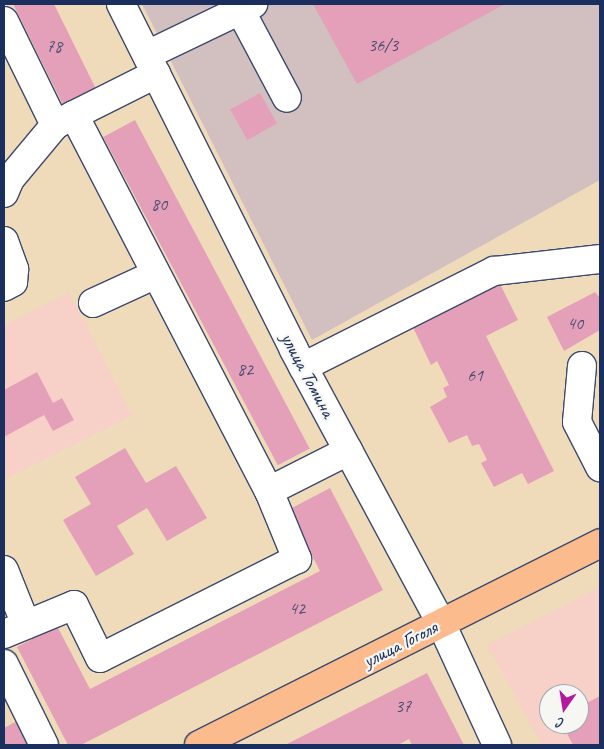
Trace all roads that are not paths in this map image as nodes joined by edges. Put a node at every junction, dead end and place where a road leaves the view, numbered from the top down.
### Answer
1 (121, 4) edge
2 (244, 6) edge
3 (4, 21) edge
4 (151, 65) junction
5 (287, 98) dead end
6 (64, 120) junction
7 (4, 194) edge
8 (4, 241) edge
9 (600, 259) edge
10 (156, 274) junction
11 (4, 287) edge
12 (93, 303) dead end
13 (582, 366) dead end
14 (303, 367) junction
15 (589, 416) edge
16 (348, 450) junction
17 (600, 467) edge
18 (269, 491) junction
19 (600, 543) edge
20 (4, 570) edge
21 (441, 623) junction
22 (15, 630) edge
23 (4, 664) edge
24 (44, 745) edge
25 (200, 745) edge
26 (497, 745) edge

1 - 4 street, улица Томина
2 - 4 street
2 - 5 street
3 - 6 street
4 - 6 street
4 - 14 street, улица Томина
6 - 7 street
6 - 10 street
8 - 11 street
9 - 14 street
10 - 12 street
10 - 18 street
13 - 15 street
14 - 16 street, улица Томина
15 - 17 street
16 - 18 street
16 - 21 street, улица Томина
18 - 22 street
19 - 21 main road, улица Гоголя
20 - 22 street
21 - 25 main road, улица Гоголя
21 - 26 street, улица Томина
23 - 24 street

